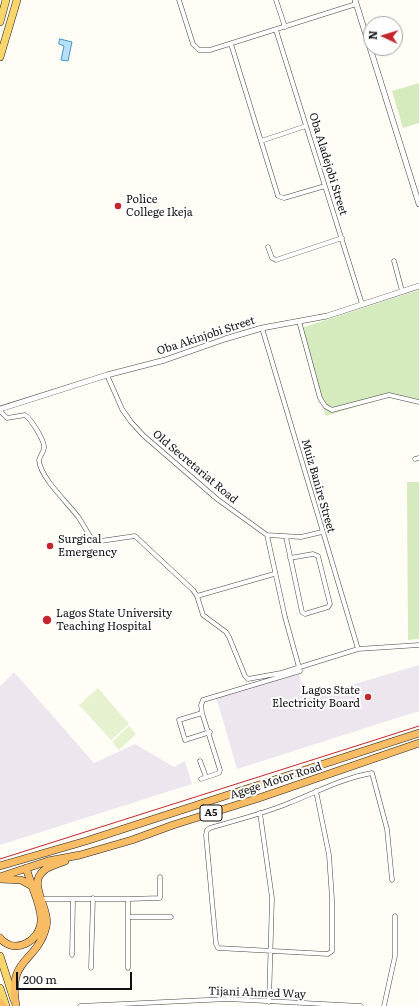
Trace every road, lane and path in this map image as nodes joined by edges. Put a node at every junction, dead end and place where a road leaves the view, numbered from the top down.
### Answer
1 (6, 0) edge
2 (17, 0) edge
3 (179, 0) edge
4 (276, 0) edge
5 (356, 2) edge
6 (0, 22) edge
7 (285, 27) junction
8 (276, 30) junction
9 (231, 44) junction
10 (0, 57) edge
11 (306, 126) junction
12 (261, 141) junction
13 (325, 186) junction
14 (419, 204) edge
15 (342, 238) junction
16 (268, 247) dead end
17 (394, 261) dead end
18 (419, 286) edge
19 (402, 291) junction
20 (362, 304) junction
21 (299, 321) junction
22 (262, 328) junction
23 (107, 375) junction
24 (419, 402) edge
25 (0, 410) edge
26 (322, 532) junction
27 (267, 535) junction
28 (286, 537) junction
29 (290, 558) junction
30 (274, 574) junction
31 (197, 596) junction
32 (419, 645) edge
33 (358, 649) junction
34 (300, 667) junction
35 (202, 713) junction
36 (210, 732) junction
37 (419, 733) edge
38 (419, 743) edge
39 (343, 757) junction
40 (200, 761) dead end
41 (347, 769) junction
42 (206, 778) junction
43 (200, 779) dead end
44 (316, 791) junction
45 (260, 813) junction
46 (80, 855) junction
47 (0, 866) edge
48 (29, 867) junction
49 (160, 877) dead end
50 (0, 878) edge
51 (392, 880) dead end
52 (35, 885) junction
53 (93, 898) junction
54 (42, 899) junction
55 (128, 899) junction
56 (73, 900) junction
57 (395, 916) dead end
58 (128, 917) junction
59 (171, 918) dead end
60 (0, 938) edge
61 (270, 951) junction
62 (72, 955) dead end
63 (0, 956) edge
64 (91, 968) dead end
65 (128, 968) dead end
66 (0, 988) edge
67 (193, 1000) junction
68 (0, 1002) edge
69 (269, 1002) junction
70 (350, 1005) edge
71 (4, 1006) edge
72 (16, 1006) edge
73 (80, 1006) edge
74 (193, 1006) edge
75 (361, 1006) edge
76 (384, 1006) edge

1 - 6 main road
2 - 10 main road
3 - 9 street
4 - 7 street
5 - 7 street
5 - 14 street
7 - 8 street
8 - 9 street
8 - 11 street, Oba Aladejobi Street
9 - 12 street
11 - 12 street
11 - 13 street, Oba Aladejobi Street
12 - 13 street
13 - 15 street, Oba Aladejobi Street
15 - 16 street
15 - 20 street, Oba Aladejobi Street
17 - 19 street
18 - 19 street, Oba Akinjobi Street
19 - 20 street, Oba Akinjobi Street
20 - 21 street, Oba Akinjobi Street
21 - 22 street, Oba Akinjobi Street
21 - 24 street
22 - 23 street, Oba Akinjobi Street
22 - 26 street, Muiz Banire Street
23 - 25 street, Oba Akinjobi Street
23 - 27 street, Old Secretariat Road
25 - 31 street
26 - 28 street
26 - 33 street, Muiz Banire Street
27 - 28 street
27 - 30 street
28 - 29 street
29 - 29 street
30 - 31 street
30 - 34 street
31 - 34 street
32 - 33 street
33 - 34 street
34 - 35 street
35 - 36 street
35 - 36 street
36 - 42 street
37 - 39 highway, Agege Motor Road / A5
38 - 41 highway, Agege Motor Road / A5
39 - 41 highway
39 - 47 highway, Agege Motor Road / A5
40 - 42 street
41 - 46 highway, Agege Motor Road / A5
42 - 43 street
44 - 45 street
44 - 51 street
44 - 61 street
45 - 61 street
45 - 61 street
46 - 48 highway, Agege Motor Road / A5
46 - 52 highway
48 - 50 highway, Agege Motor Road / A5
48 - 52 highway
49 - 55 street
50 - 52 highway
52 - 54 highway
52 - 60 highway
53 - 55 street
53 - 56 street
53 - 64 street
54 - 56 street
54 - 72 highway
55 - 58 street
56 - 62 street
57 - 76 street
58 - 59 street
58 - 65 street
61 - 69 street
63 - 72 main road
66 - 71 main road
67 - 69 street, Tijani Ahmed Way
67 - 73 street, Tijani Ahmed Way
67 - 74 street
68 - 71 highway
69 - 70 street, Tijani Ahmed Way
70 - 75 street, Tijani Ahmed Way

